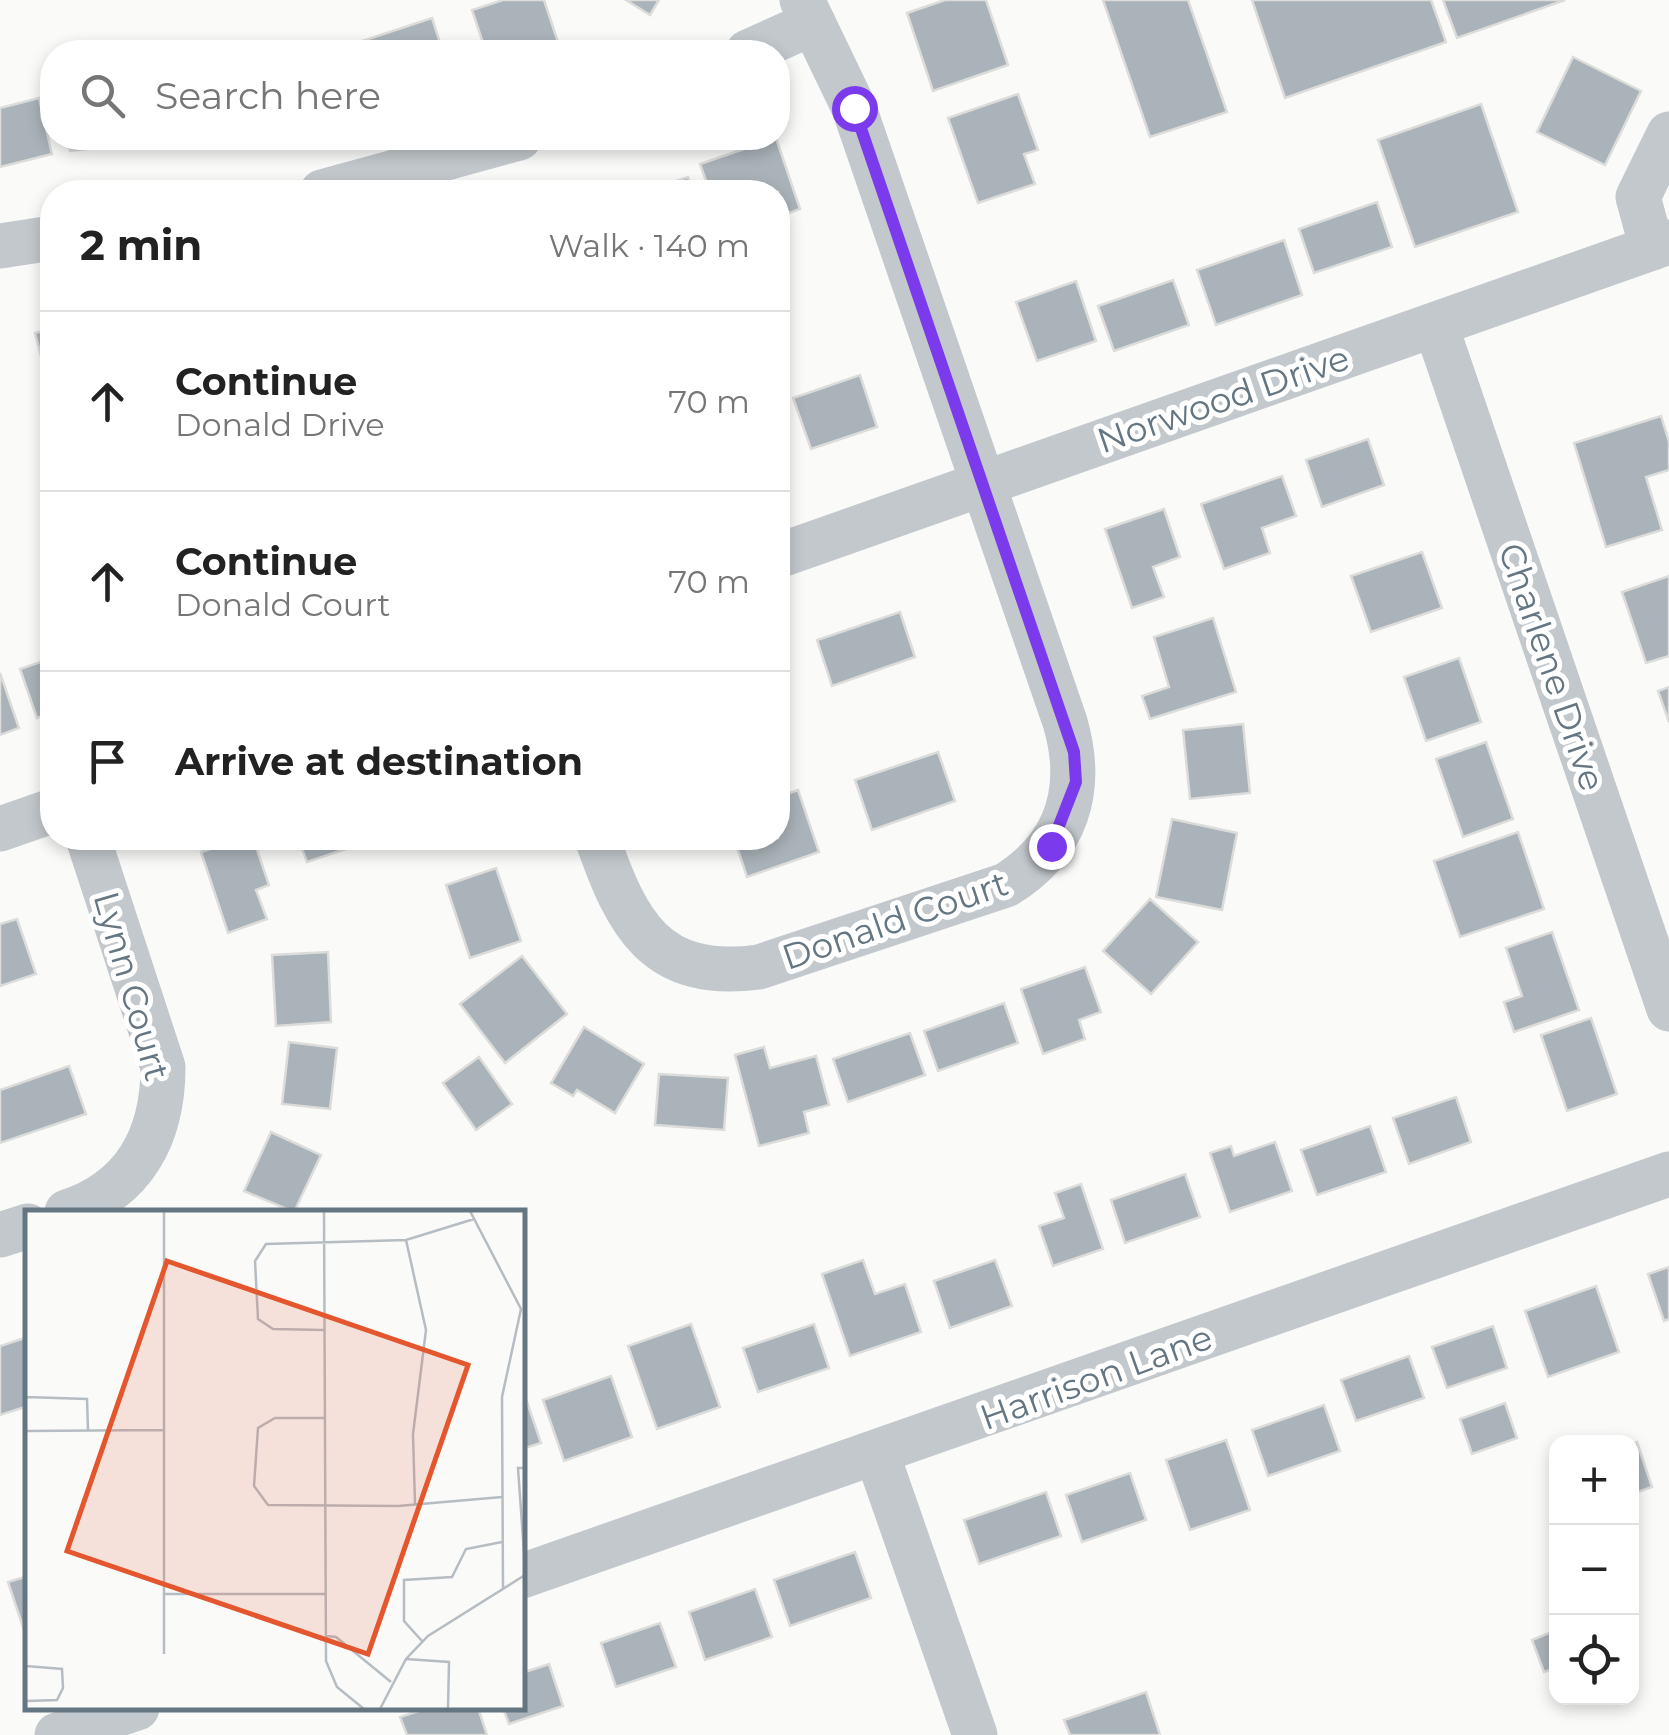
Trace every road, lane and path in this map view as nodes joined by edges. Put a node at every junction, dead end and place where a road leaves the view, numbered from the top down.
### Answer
1 (808, 11) edge
2 (766, 40) edge
3 (1669, 134) edge
4 (475, 150) edge
5 (366, 180) edge
6 (40, 240) edge
7 (1661, 245) edge
8 (0, 246) edge
9 (1436, 326) junction
10 (983, 483) junction
11 (790, 552) edge
12 (40, 814) edge
13 (0, 829) edge
14 (92, 850) edge
15 (601, 850) edge
16 (1669, 1009) edge
17 (1669, 1174) edge
18 (72, 1210) edge
19 (25, 1227) edge
20 (0, 1235) edge
21 (877, 1454) junction
22 (525, 1575) edge
23 (131, 1710) edge
24 (57, 1735) edge
25 (975, 1735) edge

1 - 2 street
1 - 10 street, Donald Court
3 - 7 street
4 - 5 street
6 - 8 street
7 - 9 street, Norwood Drive
9 - 10 street, Norwood Drive
9 - 16 street, Charlene Drive
10 - 11 street, Norwood Drive
10 - 15 street, Donald Court
12 - 13 street
14 - 18 street, Lynn Court
17 - 21 street, Harrison Lane
19 - 20 street
21 - 22 street, Harrison Lane
21 - 25 street
23 - 24 street

